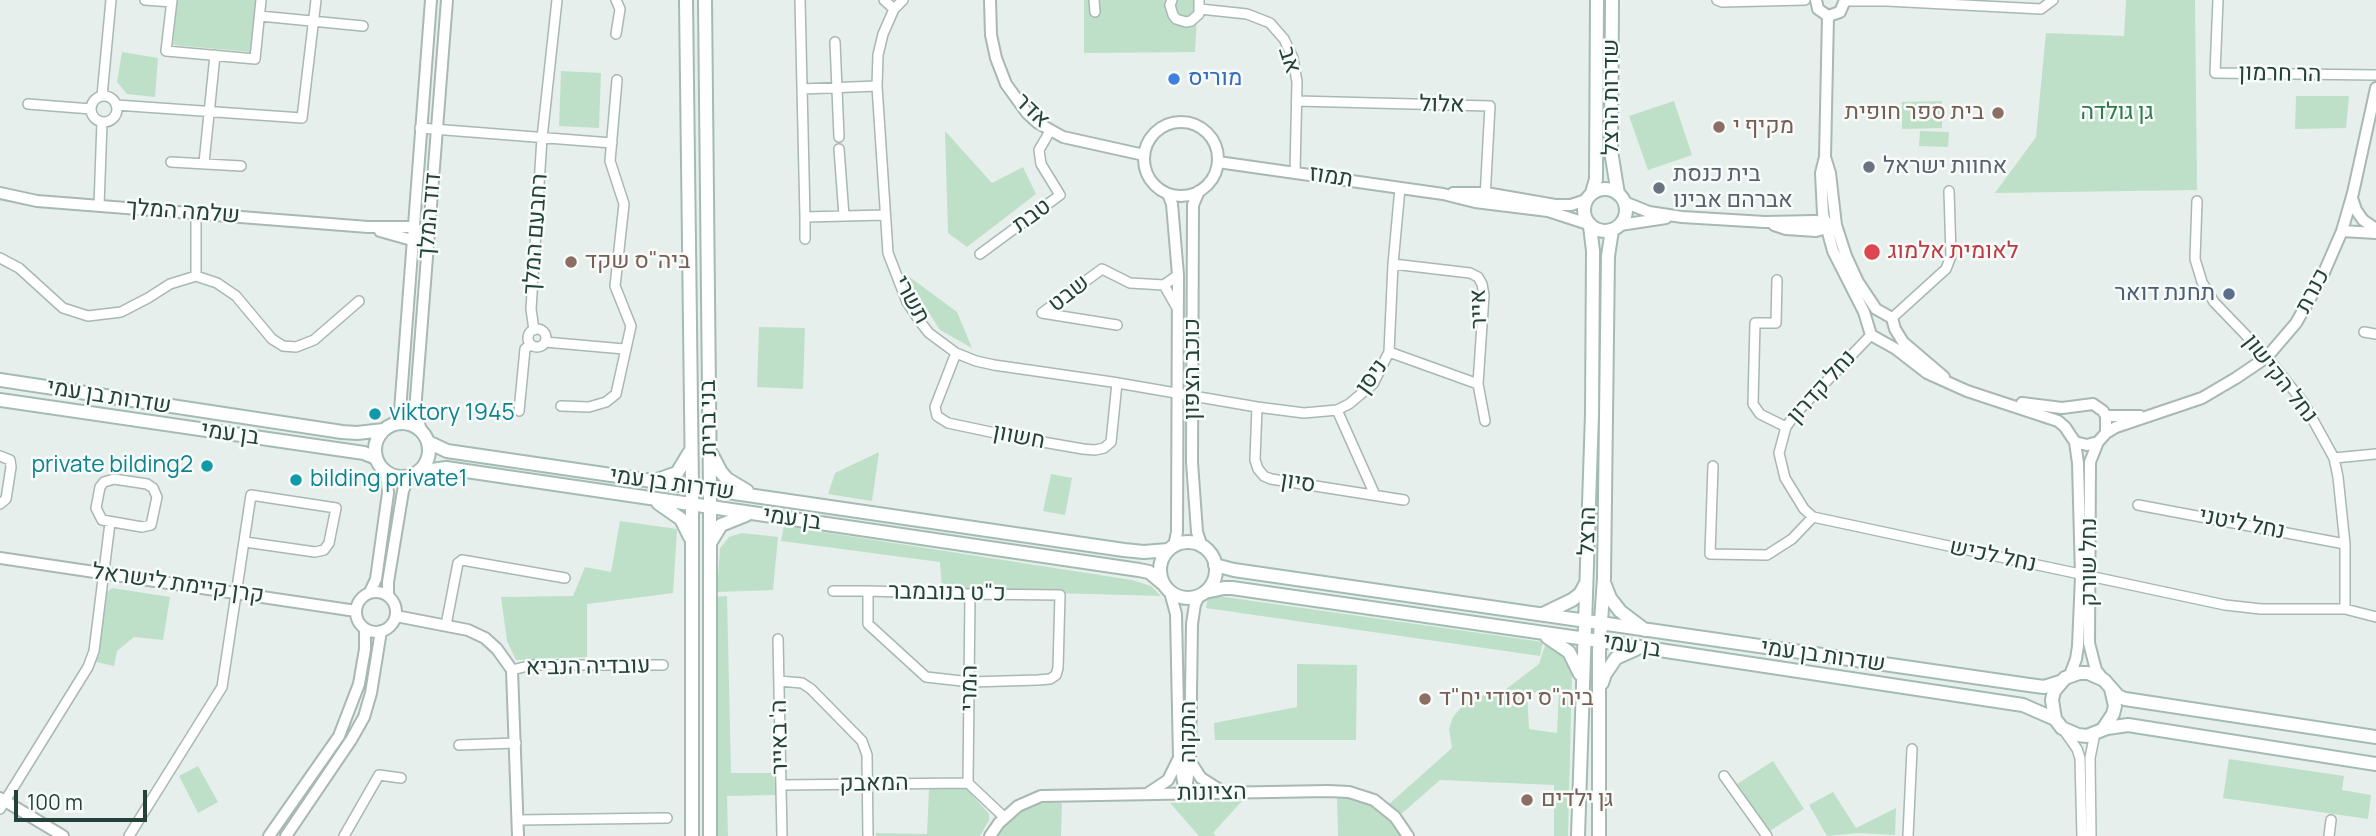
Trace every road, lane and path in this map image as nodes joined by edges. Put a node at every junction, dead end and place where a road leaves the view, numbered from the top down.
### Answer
1 (111, 0) edge
2 (145, 0) edge
3 (261, 0) edge
4 (316, 0) edge
5 (431, 0) edge
6 (447, 0) edge
7 (556, 0) edge
8 (616, 0) edge
9 (686, 0) edge
10 (705, 0) edge
11 (800, 0) edge
12 (884, 0) edge
13 (903, 0) edge
14 (990, 0) edge
15 (1094, 0) edge
16 (1172, 0) edge
17 (1597, 0) edge
18 (1612, 0) edge
19 (1717, 0) edge
20 (1805, 0) edge
21 (1816, 0) edge
22 (2053, 0) edge
23 (2218, 0) edge
24 (172, 1) edge
25 (1845, 1) edge
26 (1200, 4) edge
27 (894, 9) junction
28 (1094, 12) dead end
29 (260, 16) junction
30 (1828, 16) junction
31 (313, 21) junction
32 (363, 26) dead end
33 (616, 34) dead end
34 (835, 42) dead end
35 (215, 55) junction
36 (2376, 75) edge
37 (617, 80) dead end
38 (877, 86) junction
39 (838, 87) junction
40 (2376, 88) edge
41 (802, 89) junction
42 (102, 96) junction
43 (1297, 101) junction
44 (28, 104) dead end
45 (116, 105) junction
46 (91, 109) junction
47 (210, 113) junction
48 (102, 122) junction
49 (420, 128) junction
50 (438, 130) junction
51 (1050, 131) junction
52 (542, 138) junction
53 (839, 138) dead end
54 (612, 143) junction
55 (839, 149) dead end
56 (1144, 155) junction
57 (1825, 157) junction
58 (171, 162) dead end
59 (1218, 162) junction
60 (204, 163) junction
61 (241, 166) dead end
62 (1295, 172) junction
63 (1400, 188) junction
64 (1199, 191) junction
65 (1949, 191) dead end
66 (1168, 194) junction
67 (0, 197) edge
68 (1589, 197) junction
69 (1485, 198) junction
70 (1621, 198) junction
71 (2352, 198) junction
72 (1822, 200) junction
73 (2197, 201) dead end
74 (99, 206) junction
75 (196, 213) junction
76 (885, 215) junction
77 (844, 216) junction
78 (805, 217) junction
79 (1682, 217) junction
80 (1797, 221) junction
81 (1765, 222) junction
82 (1589, 225) junction
83 (1829, 226) junction
84 (368, 227) junction
85 (413, 227) junction
86 (1616, 228) junction
87 (2342, 231) junction
88 (2376, 231) edge
89 (427, 235) junction
90 (805, 239) dead end
91 (412, 240) junction
92 (979, 254) dead end
93 (0, 258) edge
94 (1393, 264) junction
95 (196, 275) junction
96 (1178, 275) junction
97 (1777, 280) dead end
98 (1164, 285) junction
99 (359, 301) dead end
100 (1178, 310) junction
101 (1890, 320) junction
102 (1869, 323) junction
103 (1117, 325) dead end
104 (534, 330) junction
105 (2364, 332) dead end
106 (2376, 334) edge
107 (1871, 335) junction
108 (1882, 340) junction
109 (545, 342) junction
110 (530, 345) junction
111 (624, 349) junction
112 (1390, 352) junction
113 (956, 353) junction
114 (2267, 357) junction
115 (0, 380) edge
116 (1948, 382) junction
117 (1117, 383) junction
118 (1478, 384) junction
119 (1178, 394) junction
120 (1193, 396) junction
121 (0, 400) edge
122 (1998, 400) junction
123 (561, 406) dead end
124 (1257, 407) junction
125 (2075, 407) junction
126 (1337, 410) junction
127 (519, 411) dead end
128 (2106, 416) junction
129 (2149, 416) junction
130 (1485, 421) dead end
131 (389, 427) junction
132 (2066, 427) junction
133 (1786, 428) junction
134 (421, 430) junction
135 (2102, 437) junction
136 (428, 442) junction
137 (2075, 442) junction
138 (709, 444) junction
139 (691, 446) junction
140 (2376, 454) edge
141 (0, 456) edge
142 (376, 457) junction
143 (2334, 458) junction
144 (1713, 466) dead end
145 (386, 472) junction
146 (413, 474) junction
147 (652, 481) junction
148 (692, 487) junction
149 (710, 489) junction
150 (1375, 495) junction
151 (642, 497) junction
152 (767, 498) junction
153 (1404, 500) dead end
154 (0, 504) edge
155 (692, 504) junction
156 (2138, 505) dead end
157 (708, 507) junction
158 (753, 513) junction
159 (1813, 517) junction
160 (110, 523) junction
161 (245, 542) junction
162 (692, 544) junction
163 (2345, 544) junction
164 (709, 546) junction
165 (1202, 547) junction
166 (1171, 548) junction
167 (0, 558) edge
168 (1215, 565) junction
169 (103, 573) junction
170 (2086, 577) junction
171 (565, 578) dead end
172 (1587, 579) junction
173 (1604, 579) junction
174 (1166, 587) junction
175 (833, 591) dead end
176 (868, 591) junction
177 (237, 592) junction
178 (370, 592) junction
179 (970, 594) junction
180 (1202, 594) junction
181 (388, 596) junction
182 (2345, 609) junction
183 (356, 611) junction
184 (1537, 615) junction
185 (396, 616) junction
186 (2376, 617) edge
187 (1585, 621) junction
188 (1601, 624) junction
189 (446, 625) junction
190 (365, 629) junction
191 (381, 631) junction
192 (1648, 632) junction
193 (1537, 633) junction
194 (778, 639) dead end
195 (1584, 639) junction
196 (1600, 641) junction
197 (1640, 648) junction
198 (663, 665) dead end
199 (512, 670) junction
200 (2065, 679) junction
201 (779, 681) junction
202 (1582, 681) junction
203 (971, 682) junction
204 (2108, 684) junction
205 (1600, 691) junction
206 (2059, 724) junction
207 (2099, 731) junction
208 (2376, 737) edge
209 (516, 743) junction
210 (459, 745) dead end
211 (1912, 749) dead end
212 (1184, 760) junction
213 (2376, 764) edge
214 (1724, 776) dead end
215 (401, 778) dead end
216 (968, 783) junction
217 (869, 784) junction
218 (781, 785) junction
219 (1227, 792) junction
220 (1185, 793) junction
221 (1147, 794) junction
222 (2, 803) edge
223 (1004, 817) junction
224 (667, 818) dead end
225 (518, 820) junction
226 (2331, 820) dead end
227 (63, 836) edge
228 (129, 836) edge
229 (269, 836) edge
230 (286, 836) edge
231 (344, 836) edge
232 (518, 836) edge
233 (692, 836) edge
234 (710, 836) edge
235 (782, 836) edge
236 (868, 836) edge
237 (990, 836) edge
238 (1408, 836) edge
239 (1578, 836) edge
240 (1599, 836) edge
241 (1767, 836) edge
242 (1908, 836) edge
243 (2082, 836) edge
244 (2091, 836) edge
245 (2329, 836) edge

1 - 42 street
2 - 24 street
3 - 29 street
4 - 31 street
5 - 49 street, דוד המלך
6 - 50 street, דוד המלך
7 - 52 street, רחבעם המלך
8 - 33 street
9 - 139 main road, בני ברית
10 - 138 main road, בני ברית
11 - 41 street
12 - 27 street
13 - 27 street, תשרי
14 - 51 street, אדר
15 - 28 street
16 - 26 street, אב
17 - 68 main road
18 - 70 main road, שדרות הרצל
19 - 20 street
21 - 30 street
22 - 25 street
23 - 36 street, הר חרמון
24 - 35 street
25 - 30 street
26 - 43 street, אב
27 - 38 street, תשרי
29 - 31 street
29 - 35 street
30 - 57 street, כנרת
31 - 32 street
31 - 47 street
34 - 39 street
35 - 47 street
37 - 54 street
38 - 39 street
38 - 76 street, תשרי
39 - 41 street
39 - 53 street
40 - 71 street, כנרת
41 - 78 street
42 - 45 street
42 - 46 street
43 - 62 street, אב
43 - 69 street, אלול
44 - 46 street
45 - 47 street
45 - 48 street
46 - 48 street
47 - 60 street
48 - 74 street
49 - 50 street
49 - 85 street, דוד המלך
50 - 52 street
50 - 89 street, דוד המלך
51 - 56 street, אדר
51 - 92 street, טבת
52 - 54 street
52 - 104 street, רחבעם המלך
54 - 111 street
55 - 77 street
56 - 59 street
56 - 66 street
57 - 72 street, כנרת
57 - 83 street, כנרת
58 - 60 street
59 - 62 street, תמוז
59 - 64 street
60 - 61 street
62 - 63 street, תמוז
63 - 69 street, תמוז
63 - 94 street, ניסן
64 - 66 street
64 - 120 street, כוכב הצפון
65 - 101 street
66 - 96 street, כוכב הצפון
67 - 74 street, שלמה המלך
68 - 69 street, תמוז
68 - 70 main road
68 - 82 main road
69 - 82 street, תמוז
70 - 79 street
70 - 86 main road
71 - 87 street, כנרת
71 - 88 street
72 - 80 street
72 - 83 street, כנרת
73 - 114 street, נחל הקישון
74 - 75 street, שלמה המלך
75 - 84 street, שלמה המלך
75 - 95 street
76 - 77 street
76 - 113 street, תשרי
77 - 78 street
78 - 90 street
79 - 81 street
79 - 86 street
80 - 81 street
80 - 83 street
81 - 83 street
82 - 86 main road
82 - 172 main road, הרצל
83 - 101 street, כנרת
83 - 102 street, כנרת
84 - 85 street, שלמה המלך
84 - 91 street, שלמה המלך
85 - 89 street, שלמה המלך
85 - 91 street, דוד המלך
86 - 173 main road, הרצל
87 - 88 street
87 - 114 street, כנרת
89 - 91 street
89 - 134 street, דוד המלך
91 - 131 street, דוד המלך
93 - 95 street
94 - 112 street, ניסן
94 - 118 street, אייר
95 - 99 street
96 - 98 street
96 - 100 street, כוכב הצפון
97 - 133 street
98 - 100 street
98 - 103 street, שבט
100 - 119 street, כוכב הצפון
101 - 102 street
101 - 108 street
101 - 116 street, כנרת
102 - 107 street
104 - 109 street
104 - 110 street
105 - 106 street
107 - 108 street
107 - 133 street, נחל קדרון
108 - 116 street, כנרת
109 - 110 street
109 - 111 street
110 - 127 street
111 - 123 street
112 - 118 street
112 - 126 street, ניסן
113 - 117 street, תשרי
113 - 117 street, חשוון
114 - 129 street, כנרת
114 - 143 street, נחל הקישון
115 - 131 main road, שדרות בן עמי
116 - 122 street, כנרת
117 - 119 street, תשרי
118 - 130 street, אייר
119 - 120 street, תשרי
119 - 166 street, כוכב הצפון
120 - 124 street, ניסן
120 - 165 street, כוכב הצפון
121 - 142 main road, בן עמי
122 - 125 street, כנרת
122 - 132 street, כנרת
124 - 126 street, ניסן
124 - 150 street, סיון
125 - 128 street, כנרת
125 - 132 street
126 - 150 street
128 - 129 street, כנרת
128 - 135 street
129 - 135 street, כנרת
131 - 134 main road
131 - 142 main road
132 - 137 street
133 - 159 street, נחל קדרון
134 - 136 main road
135 - 137 street, כנרת
135 - 170 street, נחל שורק
136 - 146 main road
136 - 147 main road, שדרות בן עמי
137 - 170 street, נחל שורק
138 - 149 main road, בני ברית
138 - 152 main road
139 - 147 main road
139 - 148 main road, בני ברית
140 - 143 street
141 - 154 street
142 - 145 main road
143 - 163 street, נחל הקישון
144 - 159 street
145 - 146 main road
145 - 178 street
146 - 151 main road, בן עמי
146 - 181 street
147 - 148 main road, שדרות בן עמי
148 - 149 main road, שדרות בן עמי
148 - 155 main road, בני ברית
149 - 152 main road, שדרות בן עמי
149 - 157 main road, בני ברית
150 - 153 street, סיון
151 - 155 main road, בן עמי
151 - 162 main road
152 - 166 main road, שדרות בן עמי
155 - 157 main road, בן עמי
155 - 162 main road, בני ברית
156 - 163 street, נחל ליטני
157 - 158 main road, בן עמי
157 - 164 main road, בני ברית
158 - 164 main road
158 - 174 main road, בן עמי
159 - 170 street, נחל לכיש
160 - 160 street
160 - 169 street
161 - 161 street
161 - 177 street
162 - 233 main road, בני ברית
163 - 182 street, נחל הקישון
164 - 234 main road, בני ברית
165 - 166 main road
165 - 168 main road
166 - 174 main road
167 - 169 street, קרן קיימת לישראל
168 - 180 main road
168 - 184 main road, בן עמי
169 - 177 street, קרן קיימת לישראל
169 - 222 street
170 - 182 street, נחל לכיש
170 - 200 street, נחל שורק
170 - 204 street, נחל שורק
171 - 189 street
172 - 184 main road
172 - 187 main road, הרצל
173 - 188 main road, הרצל
173 - 192 main road
174 - 180 main road
174 - 212 street, התקוה
175 - 176 street, כ"ט בנובמבר
176 - 179 street, כ"ט בנובמבר
176 - 203 street
177 - 183 street, קרן קיימת לישראל
177 - 228 street
178 - 181 street
178 - 183 street
179 - 203 street, המרי
179 - 203 street, כ"ט בנובמבר
180 - 193 main road, בן עמי
180 - 212 street, התקוה
181 - 185 street
182 - 186 street, נחל לכיש
183 - 190 street
184 - 187 main road, בן עמי
185 - 189 street
185 - 191 street
187 - 188 main road, שדרות בן עמי
187 - 195 main road, הרצל
188 - 192 main road, שדרות בן עמי
188 - 196 main road, הרצל
189 - 199 street
190 - 191 street
190 - 229 street
191 - 230 street
192 - 200 main road, שדרות בן עמי
193 - 195 main road, בן עמי
193 - 202 main road
194 - 201 street, ה' באייר
195 - 196 main road, בן עמי
195 - 202 main road, הרצל
196 - 197 main road, בן עמי
196 - 205 main road, הרצל
197 - 205 main road
197 - 206 main road, בן עמי
198 - 199 street, עובדיה הנביא
199 - 209 street
200 - 204 main road, שדרות בן עמי
200 - 206 main road
201 - 217 street
201 - 218 street, ה' באייר
202 - 239 main road, הרצל
203 - 216 street, המרי
204 - 207 main road
204 - 208 main road, שדרות בן עמי
205 - 240 main road, הרצל
206 - 207 main road
206 - 243 street
207 - 213 main road
207 - 244 street
209 - 210 street
209 - 225 street
211 - 242 street
212 - 219 street
212 - 220 street, התקוה
212 - 221 street
214 - 241 street
215 - 231 street
216 - 217 street, המאבק
216 - 223 street
217 - 218 street, המאבק
217 - 236 street
218 - 235 street, ה' באייר
219 - 220 street, הציונות
219 - 238 street, הציונות
220 - 221 street, הציונות
221 - 223 street, הציונות
222 - 227 street
223 - 237 street, הציונות
224 - 225 street
225 - 232 street
226 - 245 street

